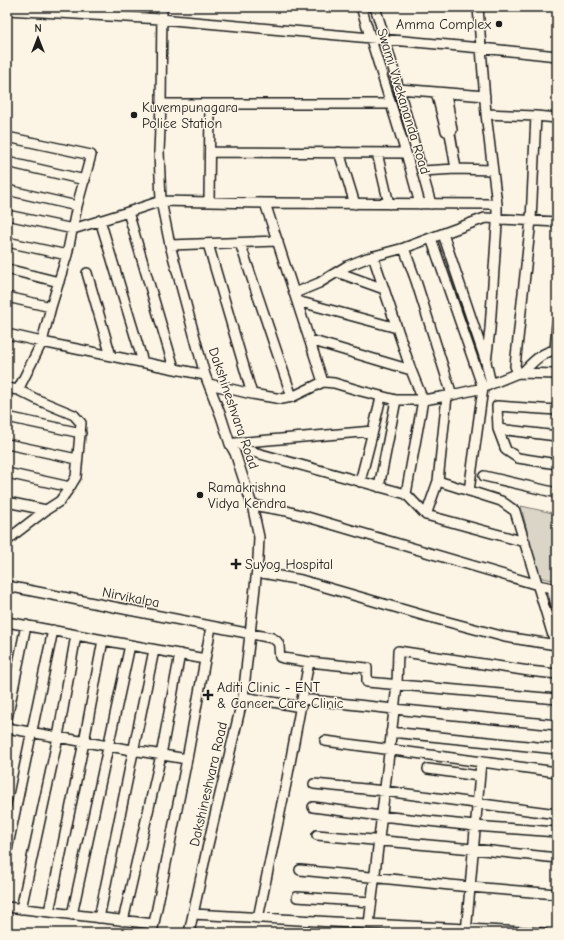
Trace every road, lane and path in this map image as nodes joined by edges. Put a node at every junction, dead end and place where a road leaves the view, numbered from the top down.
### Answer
1 (162, 7) edge
2 (361, 7) edge
3 (375, 7) edge
4 (478, 7) edge
5 (7, 10) edge
6 (162, 19) junction
7 (371, 38) junction
8 (385, 39) junction
9 (480, 48) junction
10 (557, 56) edge
11 (400, 89) junction
12 (441, 93) junction
13 (485, 96) junction
14 (161, 104) junction
15 (210, 104) junction
16 (391, 104) junction
17 (486, 114) junction
18 (536, 116) junction
19 (557, 118) edge
20 (7, 137) edge
21 (210, 152) junction
22 (339, 152) junction
23 (377, 152) junction
24 (406, 152) junction
25 (7, 162) edge
26 (456, 169) junction
27 (493, 170) junction
28 (422, 172) junction
29 (84, 180) junction
30 (7, 190) edge
31 (161, 201) junction
32 (209, 202) junction
33 (265, 203) junction
34 (355, 204) junction
35 (389, 204) junction
36 (420, 204) junction
37 (431, 204) junction
38 (497, 204) junction
39 (77, 206) junction
40 (128, 212) junction
41 (7, 215) edge
42 (497, 218) junction
43 (100, 220) junction
44 (530, 220) junction
45 (557, 222) edge
46 (73, 229) junction
47 (443, 234) junction
48 (431, 238) junction
49 (278, 241) junction
50 (7, 242) edge
51 (240, 243) junction
52 (208, 244) junction
53 (170, 245) junction
54 (404, 248) junction
55 (67, 254) junction
56 (374, 256) junction
57 (7, 269) edge
58 (337, 272) junction
59 (87, 273) dead end
60 (59, 282) junction
61 (384, 289) junction
62 (7, 297) edge
63 (296, 297) junction
64 (51, 306) junction
65 (557, 324) edge
66 (397, 328) junction
67 (7, 334) edge
68 (310, 340) junction
69 (42, 342) junction
70 (556, 350) edge
71 (111, 356) junction
72 (143, 362) junction
73 (486, 362) junction
74 (174, 368) junction
75 (411, 370) junction
76 (520, 373) junction
77 (557, 374) edge
78 (205, 375) junction
79 (324, 382) junction
80 (208, 384) junction
81 (491, 384) junction
82 (7, 388) edge
83 (482, 388) junction
84 (18, 390) junction
85 (252, 394) junction
86 (450, 396) junction
87 (292, 397) junction
88 (381, 397) junction
89 (396, 400) junction
90 (423, 400) junction
91 (557, 410) edge
92 (7, 417) edge
93 (498, 429) junction
94 (373, 431) junction
95 (81, 433) junction
96 (557, 436) edge
97 (7, 444) edge
98 (234, 444) junction
99 (77, 459) junction
100 (557, 464) edge
101 (7, 473) edge
102 (484, 476) dead end
103 (438, 481) junction
104 (360, 482) junction
105 (70, 487) junction
106 (379, 487) junction
107 (469, 491) junction
108 (557, 493) edge
109 (406, 494) junction
110 (7, 502) edge
111 (252, 505) junction
112 (46, 510) junction
113 (426, 515) junction
114 (11, 532) edge
115 (7, 541) edge
116 (525, 542) junction
117 (256, 572) junction
118 (538, 585) junction
119 (7, 586) edge
120 (554, 588) edge
121 (557, 610) edge
122 (7, 622) edge
123 (26, 625) junction
124 (211, 627) junction
125 (53, 630) junction
126 (250, 634) junction
127 (76, 635) junction
128 (103, 640) junction
129 (130, 645) junction
130 (557, 647) edge
131 (154, 650) junction
132 (180, 654) junction
133 (205, 659) junction
134 (309, 662) junction
135 (557, 674) edge
136 (397, 685) junction
137 (243, 697) junction
138 (557, 699) edge
139 (301, 703) junction
140 (394, 709) junction
141 (7, 719) edge
142 (557, 724) edge
143 (7, 728) edge
144 (31, 732) junction
145 (391, 732) junction
146 (58, 737) junction
147 (325, 741) dead end
148 (84, 742) junction
149 (108, 746) junction
150 (557, 749) edge
151 (133, 750) junction
152 (389, 750) junction
153 (161, 755) junction
154 (188, 759) junction
155 (481, 762) junction
156 (428, 769) dead end
157 (557, 772) edge
158 (479, 776) junction
159 (314, 784) dead end
160 (385, 791) junction
161 (476, 804) junction
162 (314, 807) dead end
163 (557, 814) edge
164 (381, 816) junction
165 (475, 826) junction
166 (557, 832) edge
167 (317, 835) dead end
168 (379, 841) junction
169 (473, 849) junction
170 (7, 850) edge
171 (557, 858) edge
172 (300, 870) dead end
173 (374, 878) junction
174 (470, 887) junction
175 (557, 894) edge
176 (298, 897) dead end
177 (371, 902) junction
178 (7, 907) edge
179 (21, 909) junction
180 (48, 912) junction
181 (193, 914) junction
182 (72, 915) junction
183 (99, 918) junction
184 (258, 918) junction
185 (123, 921) junction
186 (350, 923) junction
187 (368, 924) junction
188 (153, 929) edge
189 (396, 929) edge
190 (429, 930) edge
191 (466, 931) edge
192 (189, 933) edge
193 (347, 933) edge
194 (543, 933) edge

1 - 6 street, Dakshineshvara Road
2 - 7 street, Swami Vivekananda Road
3 - 8 street
4 - 9 street
5 - 6 street
6 - 7 street
6 - 14 street, Dakshineshvara Road
7 - 8 street
7 - 16 street, Swami Vivekananda Road
8 - 9 street
8 - 11 street
9 - 10 street
9 - 13 street
11 - 12 street
11 - 28 street
12 - 13 street
12 - 26 street
13 - 17 street
14 - 15 street
14 - 31 street, Dakshineshvara Road
15 - 16 street
15 - 21 street
16 - 24 street, Swami Vivekananda Road
17 - 18 street
17 - 27 street
18 - 19 street
18 - 44 street
20 - 29 street
21 - 22 street
21 - 32 street
22 - 23 street
22 - 34 street
23 - 24 street
23 - 35 street
24 - 36 street, Swami Vivekananda Road
25 - 29 street
26 - 27 street
26 - 28 street
27 - 38 street
28 - 37 street
29 - 39 street
30 - 39 street
31 - 32 street
31 - 40 street
31 - 53 street, Dakshineshvara Road
32 - 33 street
33 - 34 street
33 - 49 street
34 - 35 street
35 - 36 street
36 - 37 street
37 - 38 street
38 - 42 street
39 - 46 street
40 - 43 street
40 - 74 street
41 - 46 street
42 - 44 street
42 - 47 street
42 - 73 street
43 - 46 street
43 - 72 street
44 - 45 street
44 - 76 street
46 - 55 street
47 - 48 street
47 - 73 street
48 - 54 street
48 - 83 street
49 - 51 street
49 - 63 street
50 - 55 street
51 - 52 street
51 - 87 street
52 - 53 street
52 - 85 street
53 - 78 street, Dakshineshvara Road
54 - 56 street
54 - 86 street
55 - 60 street
56 - 58 street
56 - 61 street
57 - 60 street
58 - 61 street
58 - 63 street
59 - 71 street
60 - 64 street
61 - 66 street
62 - 64 street
63 - 66 street
63 - 68 street
64 - 69 street
65 - 70 street
66 - 75 street
67 - 69 street
68 - 75 street
68 - 79 street
69 - 71 street
69 - 84 street
70 - 76 street
71 - 72 street
72 - 74 street
73 - 81 street
74 - 78 street
75 - 90 street
76 - 77 street
76 - 81 street
78 - 80 street, Dakshineshvara Road
79 - 87 street
79 - 88 street
80 - 85 street
80 - 98 street, Dakshineshvara Road
81 - 83 street
82 - 84 street
83 - 86 street
83 - 107 street
84 - 95 street
85 - 87 street
86 - 90 street
86 - 103 street
88 - 89 street
88 - 94 street
89 - 90 street
89 - 106 street
90 - 109 street
91 - 93 street
92 - 95 street
93 - 96 street
93 - 100 street
94 - 98 street
94 - 104 street
95 - 99 street
97 - 99 street
98 - 104 street
98 - 111 street, Dakshineshvara Road
99 - 105 street
101 - 105 street
102 - 108 street
103 - 107 street
103 - 113 street
104 - 106 street
105 - 112 street
106 - 109 street
107 - 116 street
109 - 113 street
110 - 112 street
111 - 117 street, Dakshineshvara Road
111 - 118 street
112 - 114 street
113 - 116 street
114 - 115 street
116 - 118 street
117 - 126 street, Dakshineshvara Road
117 - 130 street
118 - 120 street
118 - 130 street
119 - 124 street, Nirvikalpa
120 - 121 street
122 - 123 street
123 - 125 street
123 - 141 street
124 - 126 street, Nirvikalpa
124 - 133 street
125 - 127 street
125 - 144 street
126 - 134 street, Nirvikalpa
126 - 137 street, Dakshineshvara Road
127 - 128 street
127 - 146 street
128 - 129 street
128 - 148 street
129 - 131 street
129 - 149 street
131 - 132 street
131 - 151 street
132 - 133 street
132 - 153 street
133 - 154 street
134 - 136 street
134 - 139 street
135 - 136 street
136 - 138 street
136 - 140 street
137 - 139 street
137 - 181 street, Dakshineshvara Road
139 - 140 street
139 - 184 street
140 - 142 street
140 - 145 street
143 - 144 street
144 - 146 street
144 - 170 street
145 - 150 street
145 - 152 street
146 - 148 street
146 - 179 street
147 - 152 street
148 - 149 street
148 - 180 street
149 - 151 street
149 - 182 street
151 - 153 street
151 - 183 street
152 - 155 street
152 - 160 street
153 - 154 street
153 - 185 street
154 - 188 street
155 - 157 street
155 - 158 street
156 - 158 street
158 - 161 street
159 - 160 street
160 - 161 street
160 - 164 street
161 - 163 street
161 - 165 street
162 - 164 street
164 - 165 street
164 - 168 street
165 - 166 street
165 - 169 street
167 - 168 street
168 - 169 street
168 - 173 street
169 - 171 street
169 - 174 street
172 - 173 street
173 - 174 street
173 - 177 street
174 - 175 street
174 - 191 street
176 - 177 street
177 - 187 street
178 - 179 street
179 - 180 street
180 - 182 street
181 - 184 street
181 - 192 street, Dakshineshvara Road
182 - 183 street
183 - 185 street
184 - 186 street
185 - 188 street
186 - 187 street
186 - 193 street
187 - 189 street
189 - 190 street
190 - 191 street
191 - 194 street

